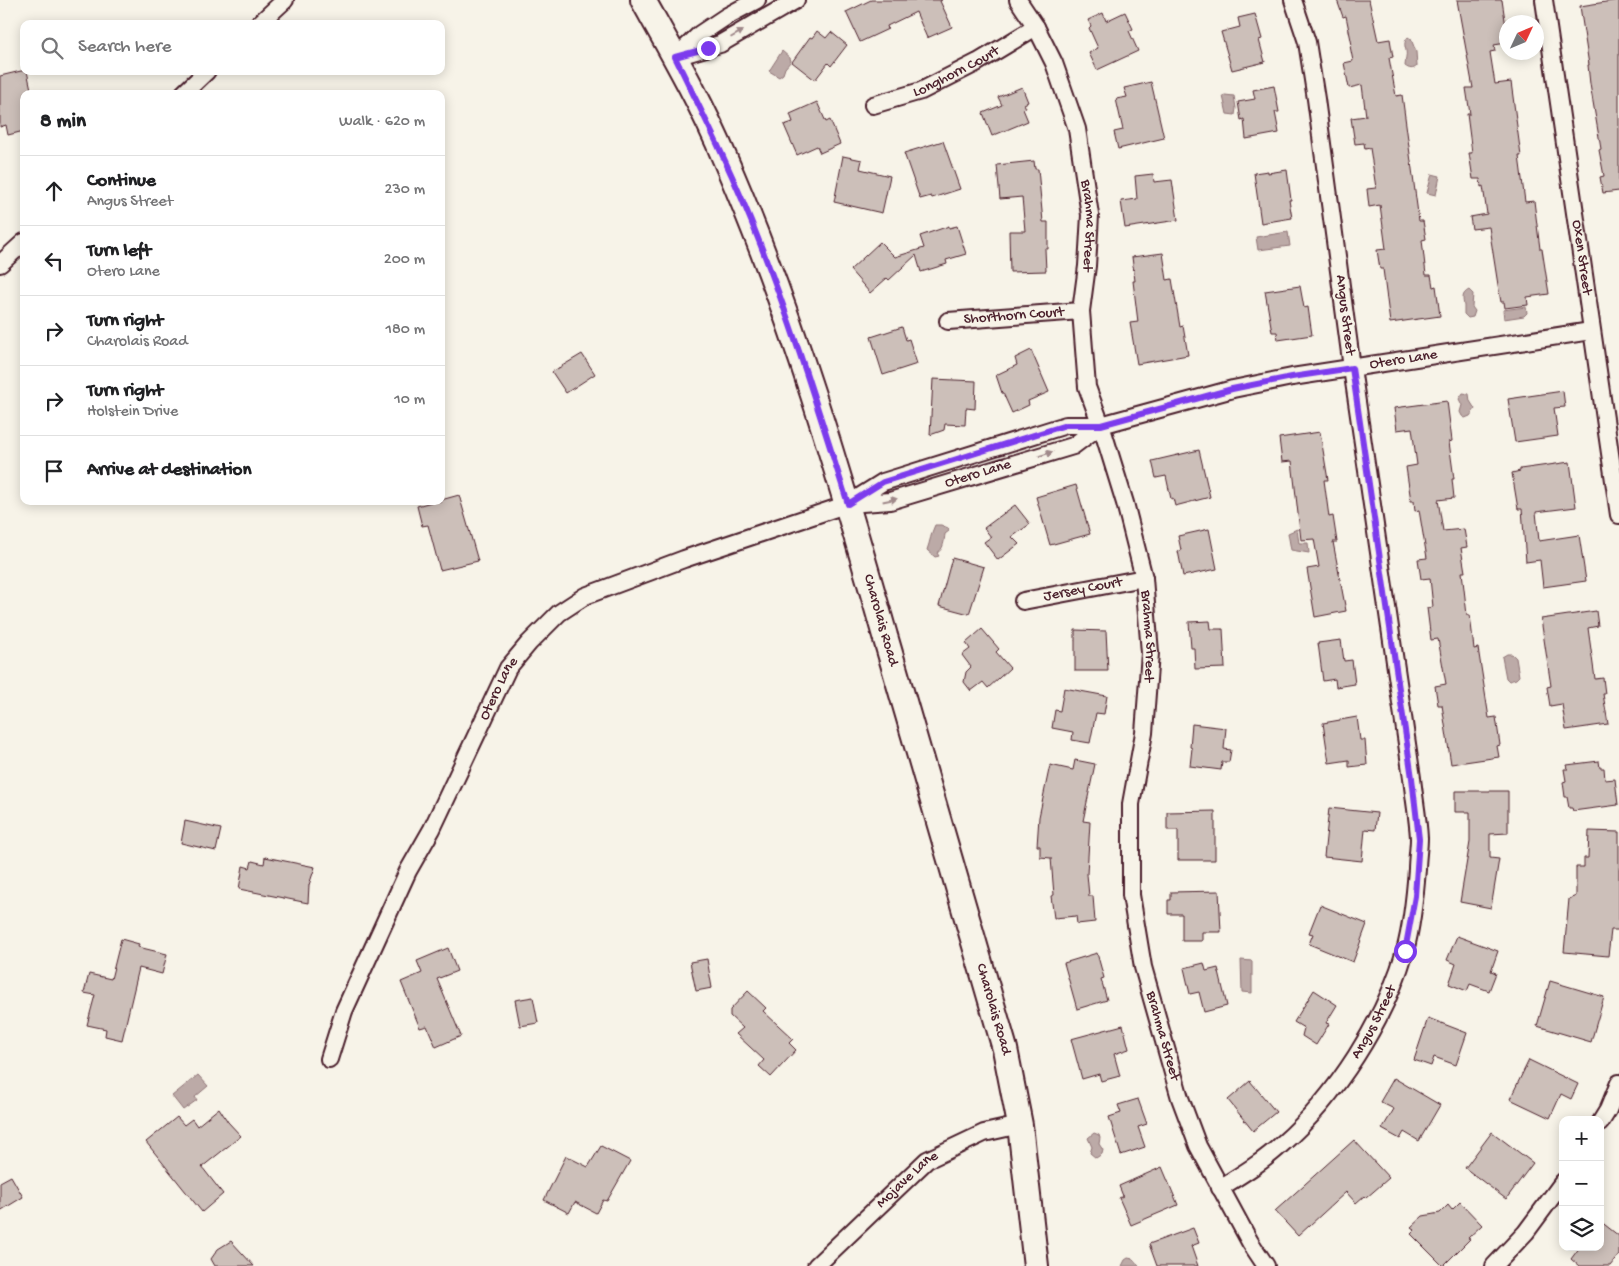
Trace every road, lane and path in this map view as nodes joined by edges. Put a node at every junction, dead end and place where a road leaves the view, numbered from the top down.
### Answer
1 (285, 0) edge
2 (643, 0) edge
3 (757, 0) edge
4 (796, 0) edge
5 (1018, 0) edge
6 (1293, 0) edge
7 (1544, 0) edge
8 (263, 20) edge
9 (1036, 27) junction
10 (675, 57) junction
11 (203, 75) edge
12 (187, 90) edge
13 (873, 105) dead end
14 (20, 246) edge
15 (0, 264) edge
16 (1081, 311) junction
17 (948, 321) dead end
18 (1591, 331) junction
19 (1352, 368) junction
20 (1101, 425) junction
21 (848, 504) junction
22 (1619, 514) edge
23 (1144, 578) junction
24 (1023, 601) dead end
25 (329, 1059) dead end
26 (1619, 1083) edge
27 (1604, 1116) edge
28 (1020, 1125) junction
29 (1559, 1187) edge
30 (1220, 1188) junction
31 (816, 1266) edge
32 (1036, 1266) edge
33 (1266, 1266) edge
34 (1494, 1266) edge

1 - 8 street
2 - 10 street, Charolais Road
3 - 10 street
10 -> 4 street
5 - 9 street, Brahma Street
6 - 19 street, Angus Street
7 - 18 street, Oxen Street
9 - 13 street, Longhorn Court
9 - 16 street, Brahma Street
10 - 21 street, Charolais Road
11 - 12 street
14 - 15 street
16 - 17 street, Shorthorn Court
16 - 20 street, Brahma Street
18 - 19 street, Otero Lane
18 - 22 street, Oxen Street
19 - 20 street, Otero Lane
19 - 30 street, Angus Street
21 -> 20 street, Otero Lane
20 - 21 street, Otero Lane
20 - 23 street, Brahma Street
21 - 25 street, Otero Lane
21 - 28 street, Charolais Road
23 - 24 street, Jersey Court
23 - 30 street, Brahma Street
26 - 27 street
28 - 31 street, Mojave Lane
28 - 32 street, Charolais Road
29 - 34 street
30 - 33 street, Brahma Street

